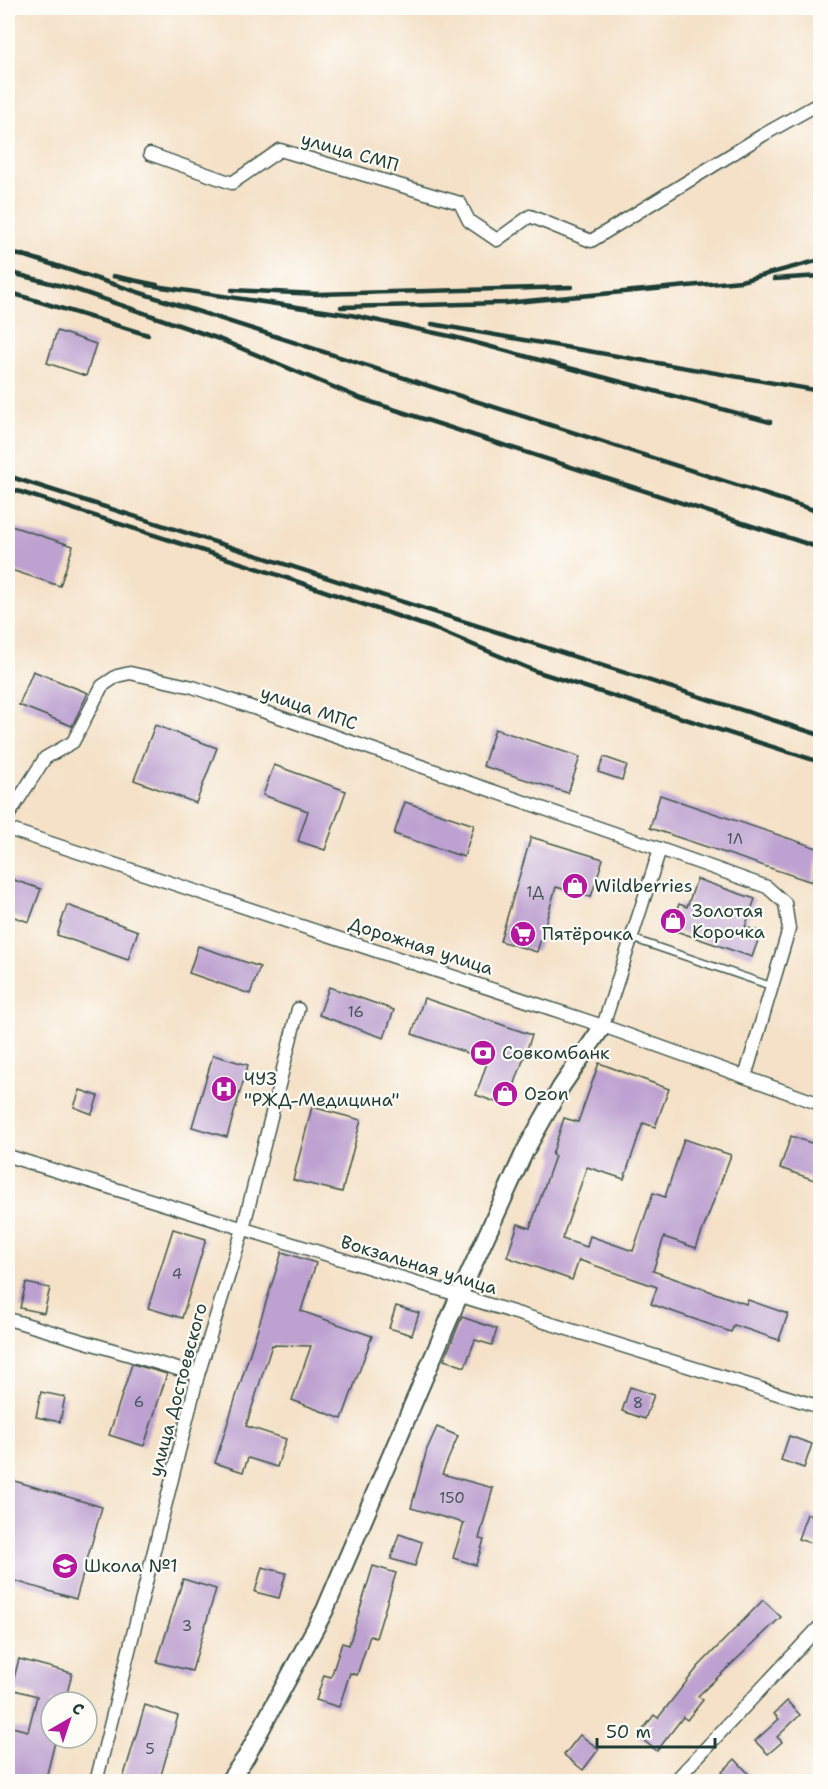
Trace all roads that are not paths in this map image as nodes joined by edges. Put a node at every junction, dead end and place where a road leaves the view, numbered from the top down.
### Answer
1 (820, 103) edge
2 (150, 154) dead end
3 (8, 816) edge
4 (8, 829) edge
5 (660, 849) junction
6 (631, 938) junction
7 (772, 986) junction
8 (298, 1009) dead end
9 (603, 1026) junction
10 (745, 1077) junction
11 (820, 1104) edge
12 (8, 1156) edge
13 (243, 1229) junction
14 (459, 1296) junction
15 (8, 1319) edge
16 (198, 1375) junction
17 (820, 1407) edge
18 (820, 1626) edge
19 (96, 1782) edge
20 (228, 1782) edge
21 (674, 1782) edge

1 - 2 street, улица СМП
3 - 5 street, улица МПС
4 - 9 street, Дорожная улица
5 - 6 street
5 - 7 street, улица МПС
6 - 7 lane
6 - 9 street
7 - 10 street, улица МПС
8 - 13 street, улица Достоевского
9 - 10 street, Дорожная улица
9 - 14 main road
10 - 11 street, Дорожная улица
12 - 13 street, Вокзальная улица
13 - 14 street, Вокзальная улица
13 - 16 street, улица Достоевского
14 - 17 street, Вокзальная улица
14 - 20 main road
15 - 16 street
16 - 19 street, улица Достоевского
18 - 21 street

